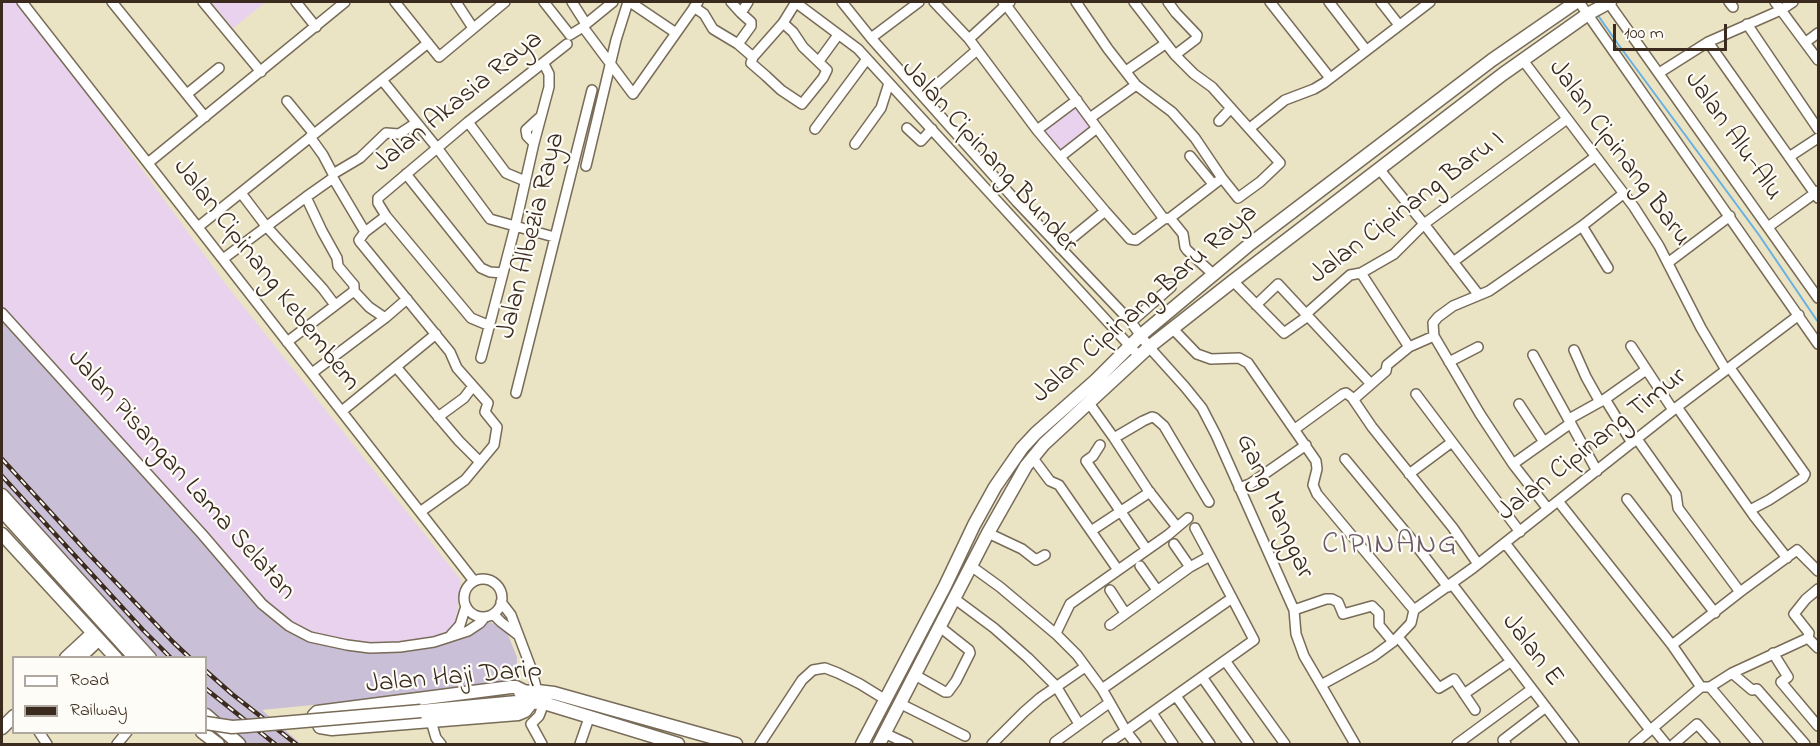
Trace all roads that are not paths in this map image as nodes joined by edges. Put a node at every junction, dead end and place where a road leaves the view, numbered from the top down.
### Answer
1 (36, 2) edge
2 (112, 2) edge
3 (203, 2) edge
4 (296, 2) edge
5 (345, 2) edge
6 (395, 2) edge
7 (401, 2) edge
8 (456, 2) edge
9 (505, 2) edge
10 (544, 2) edge
11 (572, 2) edge
12 (613, 2) edge
13 (629, 2) edge
14 (731, 2) edge
15 (748, 2) edge
16 (795, 2) edge
17 (842, 2) edge
18 (919, 2) edge
19 (934, 2) edge
20 (1076, 2) edge
21 (1134, 2) edge
22 (1168, 2) edge
23 (1270, 2) edge
24 (1329, 2) edge
25 (1381, 2) edge
26 (1430, 2) edge
27 (1578, 2) edge
28 (1793, 2) edge
29 (1006, 3) edge
30 (696, 4) edge
31 (25, 5) edge
32 (1602, 6) edge
33 (1778, 6) edge
34 (741, 13) junction
35 (783, 23) junction
36 (1747, 24) junction
37 (585, 25) junction
38 (1399, 25) junction
39 (316, 27) junction
40 (473, 28) junction
41 (676, 33) junction
42 (1818, 33) edge
43 (838, 35) junction
44 (871, 38) junction
45 (969, 39) junction
46 (1708, 42) junction
47 (1806, 42) junction
48 (428, 43) junction
49 (567, 44) dead end
50 (738, 44) junction
51 (1165, 44) junction
52 (977, 50) junction
53 (1366, 50) junction
54 (443, 55) junction
55 (1175, 55) junction
56 (753, 57) junction
57 (867, 59) junction
58 (1522, 59) junction
59 (1818, 60) edge
60 (819, 61) junction
61 (611, 63) junction
62 (544, 64) junction
63 (219, 68) dead end
64 (1126, 71) junction
65 (261, 72) junction
66 (1659, 74) junction
67 (1330, 78) junction
68 (382, 80) junction
69 (889, 83) junction
70 (1136, 85) junction
71 (592, 90) dead end
72 (187, 94) junction
73 (924, 96) junction
74 (1077, 100) junction
75 (287, 101) dead end
76 (1231, 108) junction
77 (205, 117) junction
78 (1090, 118) junction
79 (1567, 119) junction
80 (1219, 121) dead end
81 (468, 122) junction
82 (416, 123) junction
83 (908, 128) dead end
84 (1097, 128) junction
85 (1250, 128) junction
86 (815, 129) dead end
87 (932, 129) junction
88 (1818, 129) edge
89 (1037, 130) junction
90 (312, 136) junction
91 (1818, 138) edge
92 (855, 144) dead end
93 (438, 149) junction
94 (1190, 156) dead end
95 (1595, 156) junction
96 (1059, 157) junction
97 (1789, 158) junction
98 (148, 163) junction
99 (586, 166) dead end
100 (1380, 170) junction
101 (406, 174) junction
102 (333, 176) junction
103 (997, 178) junction
104 (1222, 178) junction
105 (525, 181) junction
106 (1213, 184) junction
107 (986, 190) junction
108 (241, 193) junction
109 (1623, 194) junction
110 (1817, 194) edge
111 (306, 197) junction
112 (1017, 202) junction
113 (1005, 211) junction
114 (1105, 211) junction
115 (386, 216) junction
116 (1730, 216) junction
117 (1167, 218) junction
118 (1424, 224) junction
119 (266, 226) junction
120 (1581, 226) junction
121 (198, 227) junction
122 (515, 227) junction
123 (1768, 227) junction
124 (365, 232) junction
125 (555, 237) junction
126 (1060, 248) junction
127 (223, 259) junction
128 (1453, 262) junction
129 (1669, 262) junction
130 (1608, 268) dead end
131 (503, 273) junction
132 (1361, 273) junction
133 (1214, 275) junction
134 (1233, 281) junction
135 (1171, 287) dead end
136 (354, 291) junction
137 (1478, 294) junction
138 (1818, 298) edge
139 (407, 299) junction
140 (335, 305) junction
141 (1256, 305) junction
142 (2, 313) edge
143 (1307, 315) junction
144 (1799, 315) junction
145 (386, 318) junction
146 (1131, 322) junction
147 (490, 326) junction
148 (1173, 329) junction
149 (436, 334) junction
150 (1141, 335) junction
151 (1434, 336) junction
152 (287, 342) junction
153 (1818, 344) edge
154 (1130, 346) junction
155 (1631, 346) dead end
156 (1149, 347) junction
157 (1478, 347) dead end
158 (1409, 348) junction
159 (1574, 350) dead end
160 (1533, 355) dead end
161 (1139, 356) junction
162 (481, 358) dead end
163 (1449, 362) junction
164 (396, 367) junction
165 (1728, 369) junction
166 (1646, 370) junction
167 (312, 373) junction
168 (1371, 384) junction
169 (473, 386) junction
170 (516, 393) dead end
171 (1416, 394) dead end
172 (1353, 399) junction
173 (1603, 401) junction
174 (1089, 403) junction
175 (1519, 404) dead end
176 (1675, 409) junction
177 (342, 411) junction
178 (438, 417) junction
179 (1570, 421) junction
180 (1295, 429) junction
181 (1114, 438) junction
182 (1635, 441) junction
183 (1452, 442) junction
184 (1544, 442) junction
185 (1100, 445) dead end
186 (1306, 445) junction
187 (1032, 457) junction
188 (1345, 459) dead end
189 (479, 461) junction
190 (1513, 464) junction
191 (1597, 471) junction
192 (1409, 474) junction
193 (1239, 488) junction
194 (1150, 492) junction
195 (2, 495) edge
196 (1627, 499) dead end
197 (1558, 501) junction
198 (1209, 502) dead end
199 (1548, 509) junction
200 (1750, 510) junction
201 (2, 511) edge
202 (420, 512) junction
203 (1121, 512) junction
204 (1188, 518) dead end
205 (2, 522) edge
206 (1176, 527) junction
207 (1195, 528) dead end
208 (1091, 531) junction
209 (1520, 531) junction
210 (988, 533) junction
211 (2, 534) edge
212 (1505, 543) junction
213 (1174, 544) dead end
214 (1147, 550) junction
215 (36, 554) junction
216 (1045, 555) dead end
217 (1210, 556) junction
218 (1786, 558) junction
219 (1478, 564) junction
220 (971, 566) junction
221 (1140, 566) dead end
222 (1191, 567) junction
223 (1118, 570) junction
224 (1818, 571) edge
225 (474, 581) junction
226 (1450, 585) junction
227 (945, 586) junction
228 (1818, 589) edge
229 (1110, 590) dead end
230 (1158, 590) junction
231 (1740, 592) junction
232 (1232, 598) junction
233 (955, 600) junction
234 (937, 601) junction
235 (501, 602) junction
236 (466, 606) junction
237 (1294, 610) junction
238 (1414, 610) junction
239 (1125, 613) junction
240 (1714, 613) junction
241 (489, 615) junction
242 (1110, 625) dead end
243 (940, 627) junction
244 (518, 634) junction
245 (1057, 635) junction
246 (96, 636) junction
247 (449, 637) junction
248 (1808, 638) junction
249 (1395, 639) junction
250 (1672, 645) junction
251 (1818, 648) edge
252 (1773, 653) junction
253 (67, 656) edge
254 (80, 656) edge
255 (115, 656) edge
256 (124, 656) edge
257 (134, 656) edge
258 (149, 656) edge
259 (1226, 662) junction
260 (1510, 663) junction
261 (1085, 667) junction
262 (1732, 673) junction
263 (915, 675) junction
264 (1202, 677) junction
265 (1056, 686) junction
266 (1321, 686) junction
267 (1706, 687) junction
268 (1102, 689) junction
269 (1532, 689) junction
270 (1464, 694) junction
271 (1176, 696) junction
272 (535, 697) junction
273 (886, 700) junction
274 (1109, 703) junction
275 (900, 704) junction
276 (1546, 707) junction
277 (419, 708) junction
278 (1475, 710) dead end
279 (1152, 713) junction
280 (207, 717) edge
281 (207, 718) edge
282 (589, 718) junction
283 (430, 721) junction
284 (207, 723) edge
285 (1079, 724) junction
286 (1818, 726) edge
287 (1651, 729) junction
288 (1126, 731) junction
289 (205, 734) edge
290 (965, 736) dead end
291 (882, 739) edge
292 (1055, 742) dead end
293 (670, 743) edge
294 (218, 744) edge
295 (239, 744) edge
296 (441, 744) edge
297 (542, 744) edge
298 (580, 744) edge
299 (736, 744) edge
300 (760, 744) edge
301 (862, 744) edge
302 (908, 744) edge
303 (992, 744) edge
304 (1107, 744) edge
305 (1136, 744) edge
306 (1173, 744) edge
307 (1210, 744) edge
308 (1249, 744) edge
309 (1285, 744) edge
310 (1355, 744) edge
311 (1457, 744) edge
312 (1506, 744) edge
313 (1574, 744) edge
314 (1634, 744) edge
315 (1666, 744) edge
316 (1674, 744) edge
317 (1715, 744) edge
318 (1758, 744) edge
319 (1805, 744) edge

1 - 31 street, Jalan Cipinang Kebembem
2 - 72 street
3 - 65 street
4 - 39 street
5 - 39 street
6 - 48 street
7 - 54 street
8 - 40 street
9 - 40 street
10 - 37 street
11 - 37 street
12 - 37 street
13 - 41 street
13 - 61 street
14 - 34 street
15 - 34 street
16 - 35 street
16 - 43 street, Jalan Cipinang Bunder
17 - 44 street, Jalan Cipinang Bunder
18 - 44 street
19 - 45 street
20 - 64 street
21 - 51 street
22 - 55 street
23 - 67 street
24 - 53 street
25 - 38 street
26 - 38 street
27 - 32 street
27 - 133 main road, Jalan Cipinang Baru Raya
28 - 33 street
29 - 45 street
29 - 74 street
30 - 41 street
30 - 50 street
31 - 98 street, Jalan Cipinang Kebembem
32 - 58 main road, Jalan Cipinang Baru Raya
32 - 66 street, Jalan Alu-Alu
32 - 116 street
33 - 36 street
33 - 47 street
34 - 50 street
35 - 56 street
35 - 60 street
36 - 46 street
36 - 88 street
37 - 61 street
38 - 53 street
39 - 65 street
40 - 54 street
41 - 61 street
42 - 47 street
43 - 57 street, Jalan Cipinang Bunder
43 - 60 street
44 - 73 street, Jalan Cipinang Bunder
45 - 52 street
46 - 66 street
46 - 97 street
47 - 59 street
48 - 54 street
48 - 68 street
49 - 62 street, Jalan Akasia Raya
50 - 56 street
51 - 55 street
51 - 64 street
52 - 73 street
52 - 89 street
53 - 67 street
55 - 76 street
56 - 60 street
57 - 69 street, Jalan Cipinang Bunder
57 - 86 street
58 - 79 street, Jalan Cipinang Baru
58 - 100 main road, Jalan Cipinang Baru Raya
61 - 99 street
62 - 81 street, Jalan Akasia Raya
62 - 105 street
63 - 72 street
64 - 70 street
65 - 77 street
66 - 123 street, Jalan Alu-Alu
67 - 85 street
68 - 82 street
68 - 90 street
69 - 87 street, Jalan Cipinang Bunder
69 - 92 street
70 - 78 street
70 - 104 street
71 - 125 street, Jalan Albezia Raya
72 - 77 street
73 - 103 street, Jalan Cipinang Bunder
74 - 78 street
74 - 89 street
75 - 90 street
76 - 80 street
76 - 85 street
77 - 98 street
78 - 84 street
79 - 95 street, Jalan Cipinang Baru
79 - 118 street, Jalan Cipinang Baru I
81 - 93 street, Jalan Akasia Raya
81 - 105 street
82 - 93 street
82 - 102 street
83 - 87 street
84 - 96 street
84 - 117 street
85 - 104 street
87 - 107 street, Jalan Cipinang Bunder
89 - 96 street
90 - 102 street
90 - 108 street
91 - 97 street
93 - 101 street, Jalan Akasia Raya
93 - 122 street
94 - 106 street
95 - 109 street, Jalan Cipinang Baru
95 - 128 street
96 - 114 street
97 - 110 street
98 - 121 street, Jalan Cipinang Kebembem
100 - 118 street
100 - 134 main road, Jalan Cipinang Baru Raya
101 - 115 street, Jalan Akasia Raya
101 - 131 street
102 - 111 street
102 - 124 street
103 - 107 street
103 - 112 street, Jalan Cipinang Bunder
104 - 106 street
105 - 122 street
106 - 117 street
107 - 113 street, Jalan Cipinang Bunder
108 - 119 street
108 - 121 street
109 - 120 street
109 - 129 street, Jalan Cipinang Baru
110 - 123 street
111 - 119 street
111 - 136 street
112 - 113 street
112 - 126 street, Jalan Cipinang Bunder
113 - 154 street, Jalan Cipinang Bunder
114 - 117 street
114 - 126 street
115 - 124 street
115 - 147 street
116 - 129 street
116 - 144 street
117 - 133 street
118 - 128 street
118 - 132 street, Jalan Cipinang Baru I
119 - 127 street
119 - 140 street
120 - 130 street
120 - 137 street
121 - 127 street, Jalan Cipinang Kebembem
122 - 125 street
122 - 131 street
123 - 138 street, Jalan Alu-Alu
124 - 139 street
125 - 170 street, Jalan Albezia Raya
126 - 146 street, Jalan Cipinang Bunder
127 - 152 street, Jalan Cipinang Kebembem
128 - 137 street
129 - 165 street, Jalan Cipinang Baru
131 - 147 street
132 - 143 street, Jalan Cipinang Baru I
132 - 158 street
133 - 150 main road, Jalan Cipinang Baru Raya
134 - 141 street
134 - 148 main road, Jalan Cipinang Baru Raya
135 - 146 street
136 - 140 street
136 - 145 street
137 - 151 street
139 - 145 street
139 - 149 street
140 - 152 street
141 - 143 street, Jalan Cipinang Baru I
141 - 143 street
142 - 247 street, Jalan Pisangan Lama Selatan
143 - 168 street
144 - 153 street
144 - 165 street, Jalan Cipinang Timur
145 - 167 street
146 - 150 street, Jalan Cipinang Bunder
147 - 162 street
148 - 156 main road, Jalan Cipinang Baru Raya
148 - 180 street
149 - 164 street
149 - 169 street
150 - 154 main road, Jalan Cipinang Baru Raya
150 - 156 street, Jalan Cipinang Bunder
151 - 158 street
151 - 163 street
152 - 167 street, Jalan Cipinang Kebembem
154 - 161 street, Jalan Cipinang Bunder
154 - 227 main road, Jalan Cipinang Baru Raya
155 - 166 street
156 - 161 main road, Jalan Cipinang Baru Raya
156 - 193 street, Gang Manggar
157 - 163 street
158 - 168 street
159 - 173 street
160 - 179 street
161 - 174 main road, Jalan Cipinang Baru Raya
163 - 190 street
164 - 177 street
164 - 178 street
165 - 176 street, Jalan Cipinang Timur
165 - 200 street, Jalan Cipinang Baru
166 - 173 street
166 - 176 street
167 - 177 street, Jalan Cipinang Kebembem
168 - 172 street
169 - 178 street
169 - 189 street
171 - 183 street
172 - 180 street
172 - 192 street
173 - 179 street
173 - 182 street
174 - 181 street
174 - 187 main road, Jalan Cipinang Baru Raya
175 - 184 street
176 - 182 street, Jalan Cipinang Timur
176 - 200 street
177 - 202 street, Jalan Cipinang Kebembem
178 - 189 street
179 - 184 street
179 - 191 street
180 - 186 street
181 - 194 street
181 - 198 street
182 - 191 street, Jalan Cipinang Timur
182 - 231 street
183 - 192 street
183 - 209 street
184 - 190 street
185 - 203 street
186 - 193 street
186 - 238 street
187 - 208 street
187 - 210 main road, Jalan Cipinang Baru Raya
188 - 226 street, Jalan E
189 - 202 street
190 - 199 street
191 - 197 street, Jalan Cipinang Timur
192 - 219 street
193 - 237 street, Gang Manggar
194 - 203 street
194 - 206 street
195 - 258 main road
196 - 240 street
197 - 199 street, Jalan Cipinang Timur
197 - 250 street
199 - 209 street, Jalan Cipinang Timur
200 - 218 street
201 - 215 main road
202 - 225 street, Jalan Cipinang Kebembem
203 - 208 street
203 - 214 street
204 - 206 street
205 - 215 main road
206 - 214 street
207 - 217 street
208 - 223 street
209 - 212 street, Jalan Cipinang Timur
210 - 216 street
210 - 220 main road, Jalan Cipinang Baru Raya
211 - 246 main road
212 - 219 street, Jalan Cipinang Timur
212 - 287 street
213 - 222 street
214 - 223 street
215 - 256 main road
215 - 257 main road
217 - 222 street
217 - 232 street
218 - 224 street
218 - 231 street
219 - 226 street, Jalan Cipinang Timur
220 - 233 main road, Jalan Cipinang Baru Raya
220 - 245 street
221 - 230 street
222 - 230 street
223 - 245 street
225 - 235 street
225 - 236 street
226 - 238 street, Jalan Cipinang Timur
226 - 260 street, Jalan E
227 - 233 main road
227 - 234 main road, Jalan Cipinang Baru Raya
228 - 248 street
229 - 239 street
230 - 239 street
231 - 240 street
232 - 259 street
232 - 268 street
233 - 234 main road
233 - 243 main road, Jalan Cipinang Baru Raya
233 - 265 street
234 - 273 main road, Jalan Cipinang Baru Raya
235 - 241 street
235 - 244 street
236 - 241 street
236 - 247 street
237 - 249 street, Gang Manggar
237 - 266 street
238 - 249 street, Jalan Cipinang Timur
239 - 242 street
240 - 250 street
241 - 244 street
241 - 247 street, Jalan Pisangan Lama Selatan
243 - 263 main road, Jalan Cipinang Baru Raya
243 - 263 street
244 - 272 street
245 - 261 street
246 - 253 main road
246 - 254 main road
246 - 255 main road
248 - 251 street
248 - 252 street
249 - 266 street, Jalan Cipinang Timur
249 - 270 street
250 - 267 street
252 - 262 street
252 - 286 street
259 - 264 street
259 - 309 street
260 - 269 street, Jalan E
260 - 270 street
261 - 265 street
261 - 268 street
262 - 267 street
262 - 319 street
263 - 275 main road, Jalan Cipinang Baru Raya
264 - 271 street
264 - 308 street
265 - 285 street
265 - 303 street
266 - 310 street
267 - 287 street
267 - 318 street
268 - 274 street
269 - 276 street, Jalan E
269 - 311 street
270 - 278 street
271 - 279 street
271 - 307 street
272 - 277 main road, Jalan Haji Darip
272 - 282 main road, Jalan Haji Darip
272 - 283 main road
272 - 283 main road
272 - 297 street
272 - 299 main road, Jalan Haji Darip
273 - 300 street
273 - 301 main road, Jalan Cipinang Baru Raya
274 - 285 street
274 - 288 street
275 - 290 street
275 - 291 main road, Jalan Cipinang Baru Raya
276 - 312 street
276 - 313 street, Jalan E
277 - 280 main road, Jalan Haji Darip, bridge
277 - 284 main road, Jalan Haji Darip, bridge
279 - 288 street
279 - 306 street
281 - 295 main road
282 - 293 main road, Jalan Haji Darip
282 - 298 street
283 - 296 street
285 - 292 street
287 - 314 street
287 - 315 street
288 - 304 street
288 - 305 street
289 - 294 main road
291 - 302 street
316 - 317 street

